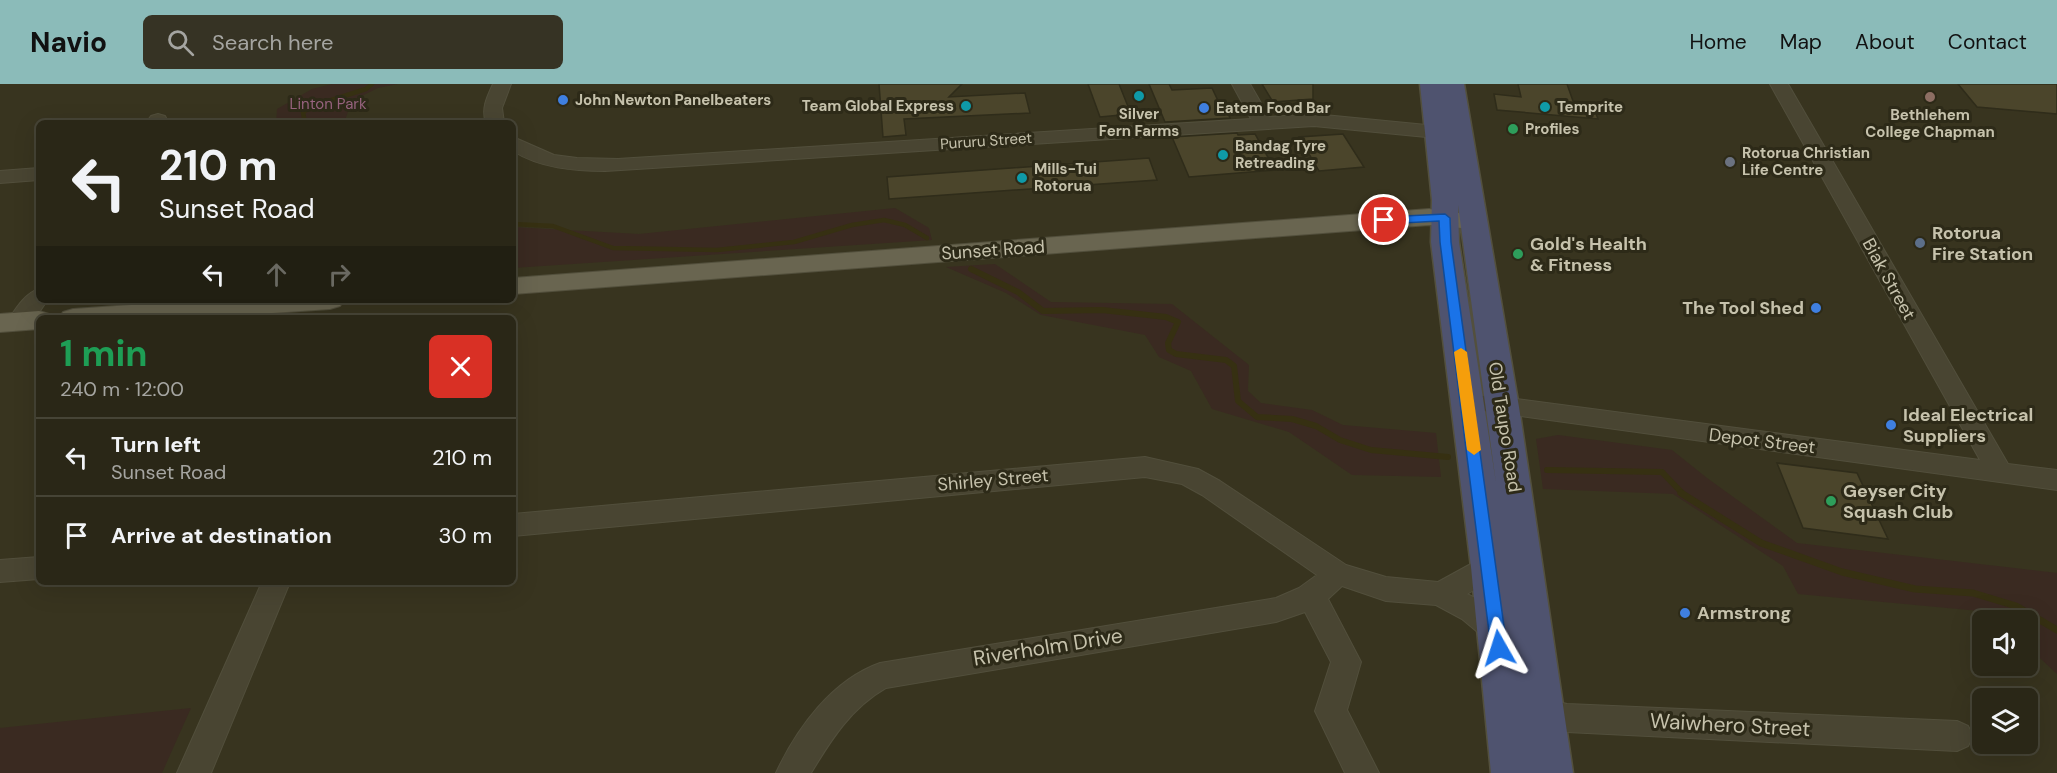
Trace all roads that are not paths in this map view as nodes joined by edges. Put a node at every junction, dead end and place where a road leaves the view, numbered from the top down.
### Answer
1 (502, 84) edge
2 (1241, 84) edge
3 (1431, 84) edge
4 (1453, 84) edge
5 (1779, 84) edge
6 (494, 120) edge
7 (1262, 122) junction
8 (1437, 131) junction
9 (1463, 134) junction
10 (516, 144) edge
11 (36, 174) edge
12 (0, 177) edge
13 (1459, 219) junction
14 (516, 286) edge
15 (36, 300) edge
16 (287, 303) edge
17 (116, 315) edge
18 (19, 322) edge
19 (1467, 401) junction
20 (1503, 407) junction
21 (2000, 473) junction
22 (2057, 480) edge
23 (516, 525) edge
24 (1490, 567) junction
25 (36, 568) edge
26 (0, 571) edge
27 (1336, 573) junction
28 (275, 585) edge
29 (1441, 594) junction
30 (1311, 596) junction
31 (1497, 630) junction
32 (1504, 704) junction
33 (1544, 712) junction
34 (1957, 736) dead end
35 (194, 773) edge
36 (793, 773) edge
37 (1362, 773) edge
38 (1513, 773) edge
39 (1551, 773) edge

1 - 6 street
2 - 7 street
3 - 8 highway, Old Taupo Road
4 - 9 highway, Old Taupo Road
5 - 21 street, Biak Street
7 - 8 street, Pururu Street
7 - 10 street, Pururu Street
8 - 9 street, Pururu Street
8 - 13 highway, Old Taupo Road
9 - 13 highway, Old Taupo Road
11 - 12 street
13 - 14 main road, Sunset Road
13 - 19 highway, Old Taupo Road
13 - 20 highway, Old Taupo Road
15 - 18 street
16 - 17 main road
19 - 20 street, Depot Street
19 - 24 highway, Old Taupo Road
20 - 21 street, Depot Street
20 - 33 highway, Old Taupo Road
21 - 22 street, Depot Street
23 - 27 street, Shirley Street
24 - 29 street
24 - 31 highway, Old Taupo Road
25 - 26 street
27 - 29 street, Shirley Street
27 - 30 street, Riverholm Drive
28 - 35 street
29 - 31 street, Shirley Street
30 - 36 street, Riverholm Drive
30 - 37 street
31 - 32 highway, Old Taupo Road
32 - 33 street, Waiwhero Street
32 - 38 highway, Old Taupo Road
33 - 34 street, Waiwhero Street
33 - 39 highway, Old Taupo Road

